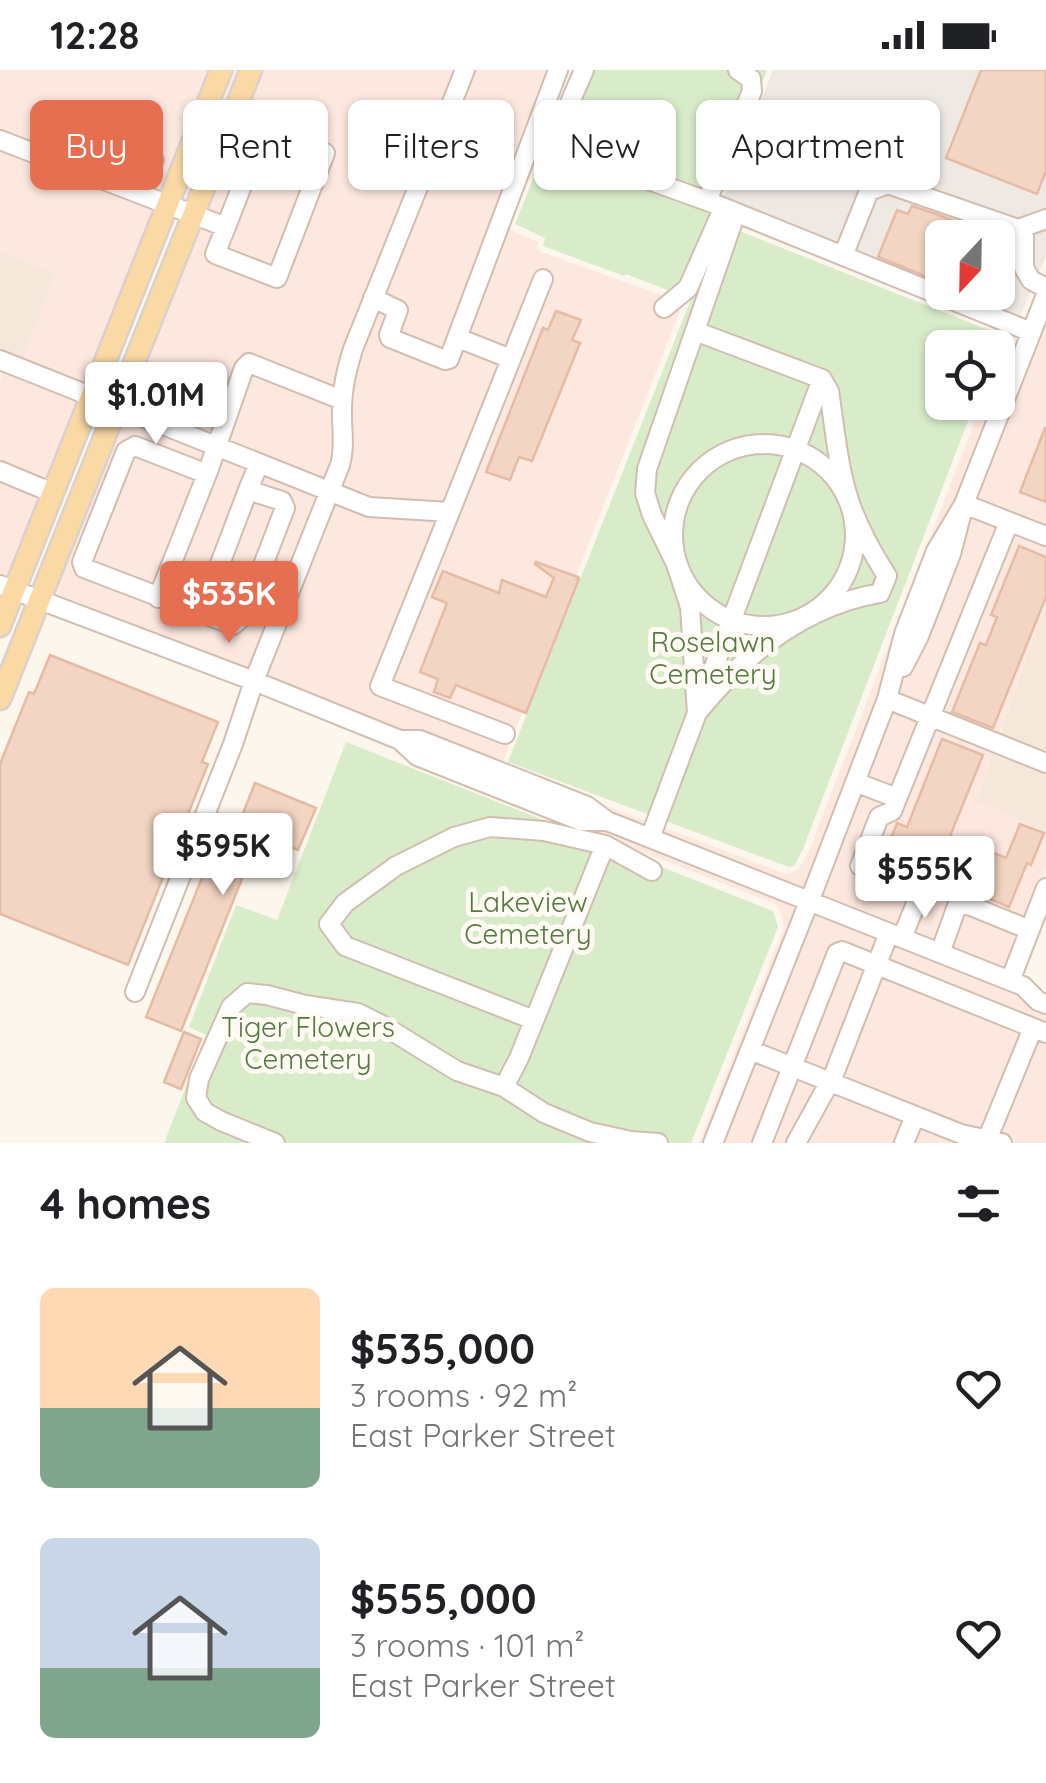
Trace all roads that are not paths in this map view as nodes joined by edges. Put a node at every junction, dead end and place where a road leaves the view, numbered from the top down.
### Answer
1 (221, 70) edge
2 (251, 70) edge
3 (466, 70) edge
4 (558, 70) edge
5 (584, 70) edge
6 (738, 70) edge
7 (0, 140) edge
8 (30, 151) edge
9 (131, 190) edge
10 (168, 204) junction
11 (718, 205) junction
12 (194, 214) junction
13 (1046, 219) edge
14 (226, 227) junction
15 (1024, 228) junction
16 (842, 256) junction
17 (543, 279) dead end
18 (373, 298) junction
19 (1044, 303) edge
20 (664, 308) dead end
21 (695, 331) junction
22 (1032, 332) junction
23 (458, 338) junction
24 (511, 359) junction
25 (0, 360) edge
26 (822, 379) junction
27 (92, 395) junction
28 (342, 400) junction
29 (117, 405) junction
30 (216, 445) junction
31 (796, 449) junction
32 (259, 463) junction
33 (0, 472) edge
34 (207, 474) junction
35 (248, 490) junction
36 (329, 491) junction
37 (53, 493) junction
38 (964, 504) junction
39 (852, 507) junction
40 (450, 512) junction
41 (1008, 522) junction
42 (1046, 536) edge
43 (676, 564) junction
44 (7, 588) edge
45 (158, 598) junction
46 (39, 602) junction
47 (201, 614) junction
48 (806, 617) junction
49 (732, 621) junction
50 (0, 626) edge
51 (254, 681) junction
52 (887, 698) junction
53 (0, 699) edge
54 (697, 713) junction
55 (930, 716) junction
56 (505, 734) dead end
57 (1046, 762) edge
58 (855, 782) junction
59 (897, 798) junction
60 (840, 822) junction
61 (872, 834) junction
62 (650, 838) junction
63 (604, 845) junction
64 (828, 854) junction
65 (860, 866) junction
66 (652, 870) dead end
67 (1046, 888) edge
68 (809, 901) junction
69 (1030, 930) junction
70 (896, 935) junction
71 (940, 953) junction
72 (876, 965) junction
73 (1016, 984) junction
74 (1046, 987) edge
75 (135, 992) dead end
76 (1046, 1004) edge
77 (534, 1020) junction
78 (1040, 1031) edge
79 (750, 1050) junction
80 (792, 1067) junction
81 (829, 1082) junction
82 (504, 1087) junction
83 (914, 1116) junction
84 (959, 1139) edge
85 (994, 1142) edge
86 (275, 1143) edge
87 (658, 1143) edge
88 (713, 1143) edge
89 (762, 1143) edge
90 (796, 1143) edge
91 (904, 1143) edge

1 - 10 main road
2 - 12 main road
3 - 18 street
4 - 23 street
5 - 11 street
6 - 11 street
7 - 8 street
9 - 10 street
10 - 12 street
10 - 27 main road
11 - 16 street
11 - 20 street
11 - 21 street
12 - 14 street
12 - 29 main road
13 - 15 street
14 - 14 street
15 - 16 street
15 - 19 street
16 - 22 street
17 - 24 street
18 - 23 street
18 - 28 street
19 - 22 street
21 - 26 street
21 - 43 street
22 - 38 street
23 - 24 street
24 - 40 street
25 - 27 street
26 - 31 street
26 - 39 street
27 - 29 street
27 - 37 main road
28 - 30 street
28 - 36 street
29 - 30 street
29 - 46 main road
30 - 32 street
30 - 34 street
31 - 39 street
31 - 43 street
31 - 49 street
32 - 35 street
32 - 36 street
33 - 37 street
34 - 45 street
34 - 45 street
35 - 47 street
35 - 47 street
36 - 40 street
36 - 51 street
37 - 44 main road
38 - 41 street
38 - 52 street
39 - 48 street
39 - 48 street
40 - 56 street
41 - 42 street
41 - 55 street
43 - 49 street
43 - 54 street
44 - 46 street
44 - 50 main road
45 - 47 street
46 - 51 street
46 - 53 main road
48 - 49 street
48 - 54 street
49 - 54 street
51 - 62 street
51 - 75 street
52 - 55 street
52 - 58 street
54 - 62 street
55 - 57 street
55 - 59 street
58 - 59 street
58 - 60 street
59 - 61 street
60 - 61 street
60 - 64 street
61 - 65 street
62 - 68 street
63 - 66 street
63 - 77 street
63 - 77 street
64 - 65 street
64 - 68 street
65 - 70 street
67 - 69 street
68 - 70 street
68 - 79 street
69 - 71 street
69 - 73 street
70 - 71 street
70 - 72 street
71 - 73 street
72 - 78 street
72 - 80 street
72 - 81 street
73 - 74 street
73 - 76 street
77 - 82 street
78 - 85 street
79 - 80 street
79 - 88 street
80 - 81 street
80 - 89 street
81 - 83 street
81 - 90 street
82 - 86 street
82 - 87 street
83 - 84 street
83 - 91 street
84 - 85 street

